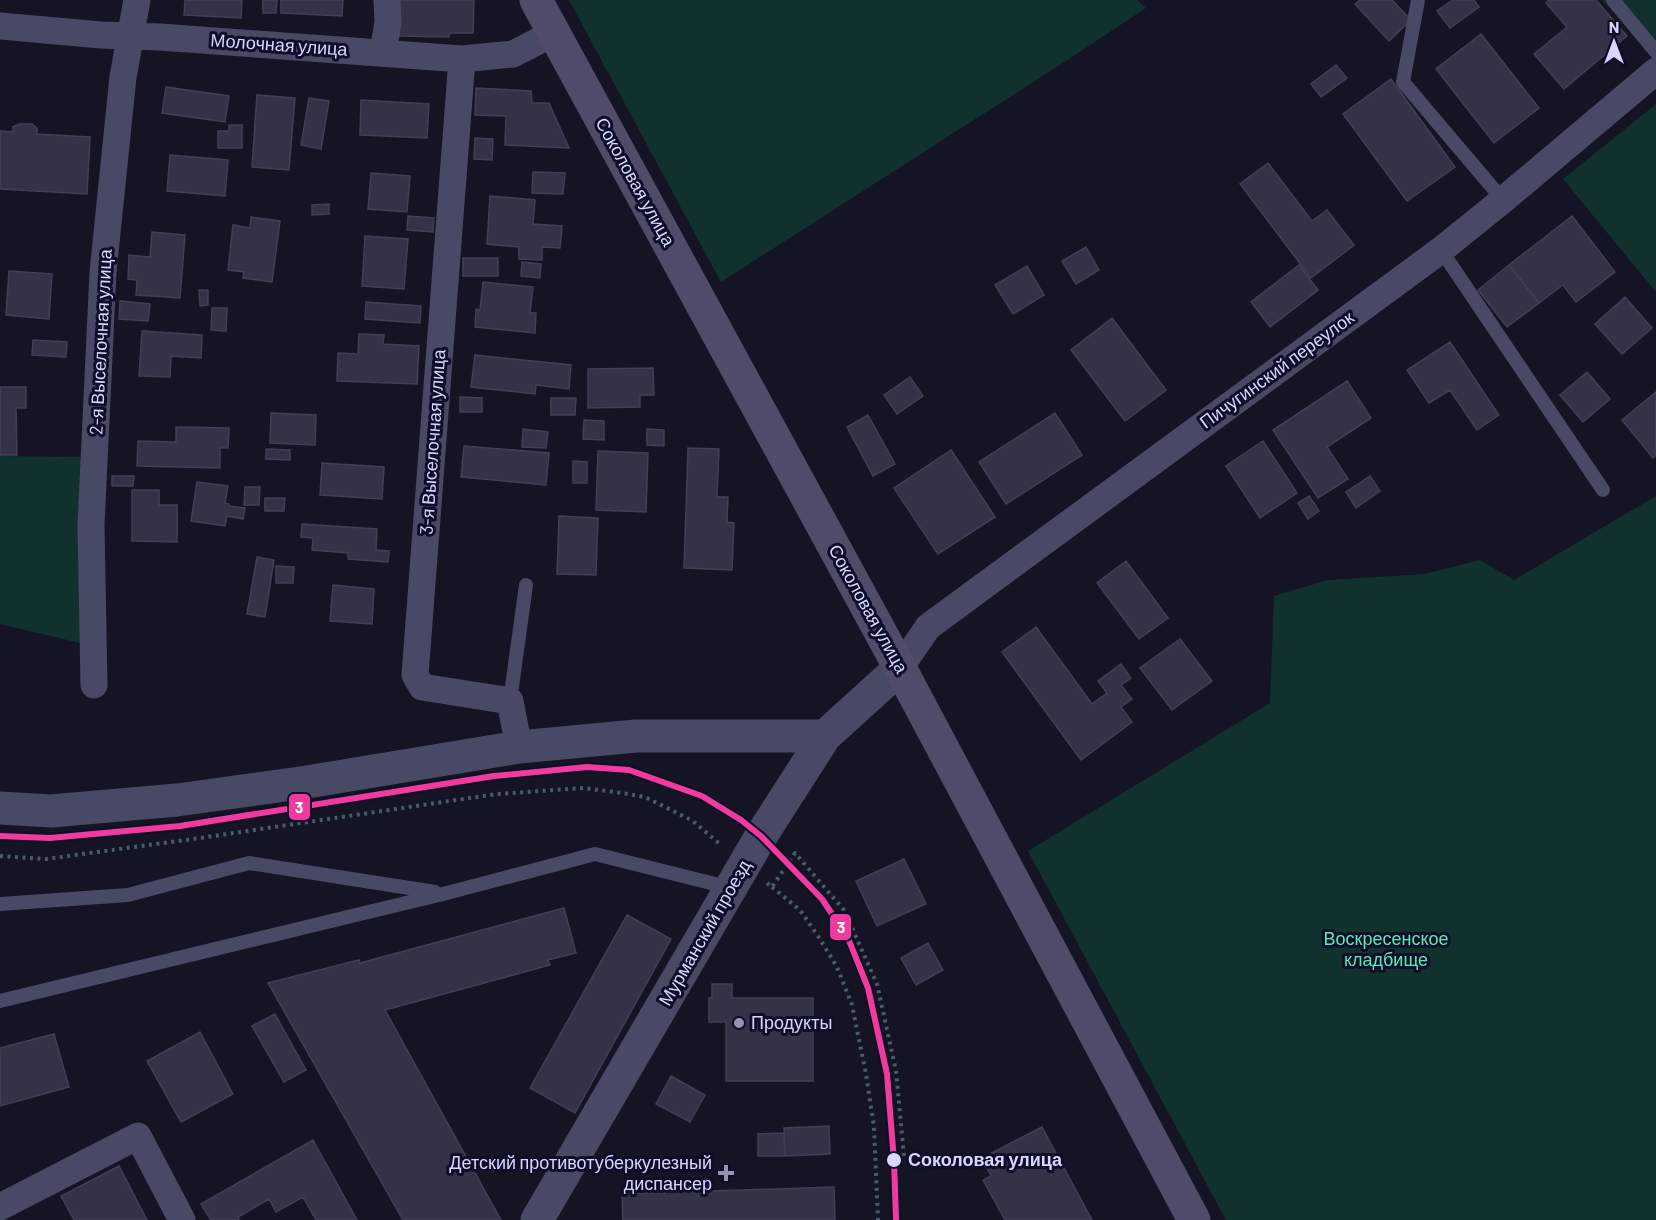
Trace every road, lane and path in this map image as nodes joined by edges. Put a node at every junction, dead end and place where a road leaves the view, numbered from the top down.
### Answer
1 (137, 0) edge
2 (387, 0) edge
3 (536, 0) edge
4 (1418, 0) edge
5 (1613, 0) edge
6 (0, 26) edge
7 (554, 33) junction
8 (131, 35) junction
9 (1656, 52) edge
10 (382, 53) junction
11 (462, 59) junction
12 (1656, 71) edge
13 (1503, 200) junction
14 (1441, 249) junction
15 (1603, 490) dead end
16 (525, 585) dead end
17 (900, 668) junction
18 (94, 685) dead end
19 (510, 701) junction
20 (825, 736) junction
21 (519, 747) junction
22 (0, 808) edge
23 (772, 887) dead end
24 (731, 888) junction
25 (443, 894) junction
26 (0, 904) edge
27 (0, 1001) edge
28 (0, 1208) edge
29 (182, 1220) edge
30 (537, 1220) edge
31 (878, 1220) edge
32 (1194, 1220) edge

1 - 8 street, 2-я Выселочная улица
2 - 10 street
3 - 7 main road, Соколовая улица
4 - 13 lane
5 - 9 lane
6 - 8 street, Молочная улица
7 - 11 street, Молочная улица
7 - 17 main road, Соколовая улица
8 - 10 street, Молочная улица
8 - 18 street, 2-я Выселочная улица
10 - 11 street, Молочная улица
11 - 19 street, 3-я Выселочная улица
12 - 13 street, Пичугинский переулок
13 - 14 street, Пичугинский переулок
14 - 15 lane
14 - 17 street, Пичугинский переулок
16 - 19 lane
17 - 20 street, Мурманский проезд
17 - 32 main road, Соколовая улица
19 - 21 street
20 - 21 street
20 - 24 street, Мурманский проезд
21 - 22 street
23 - 31 path
24 - 25 lane
24 - 30 street, Мурманский проезд
25 - 26 lane
25 - 27 lane
28 - 29 street

